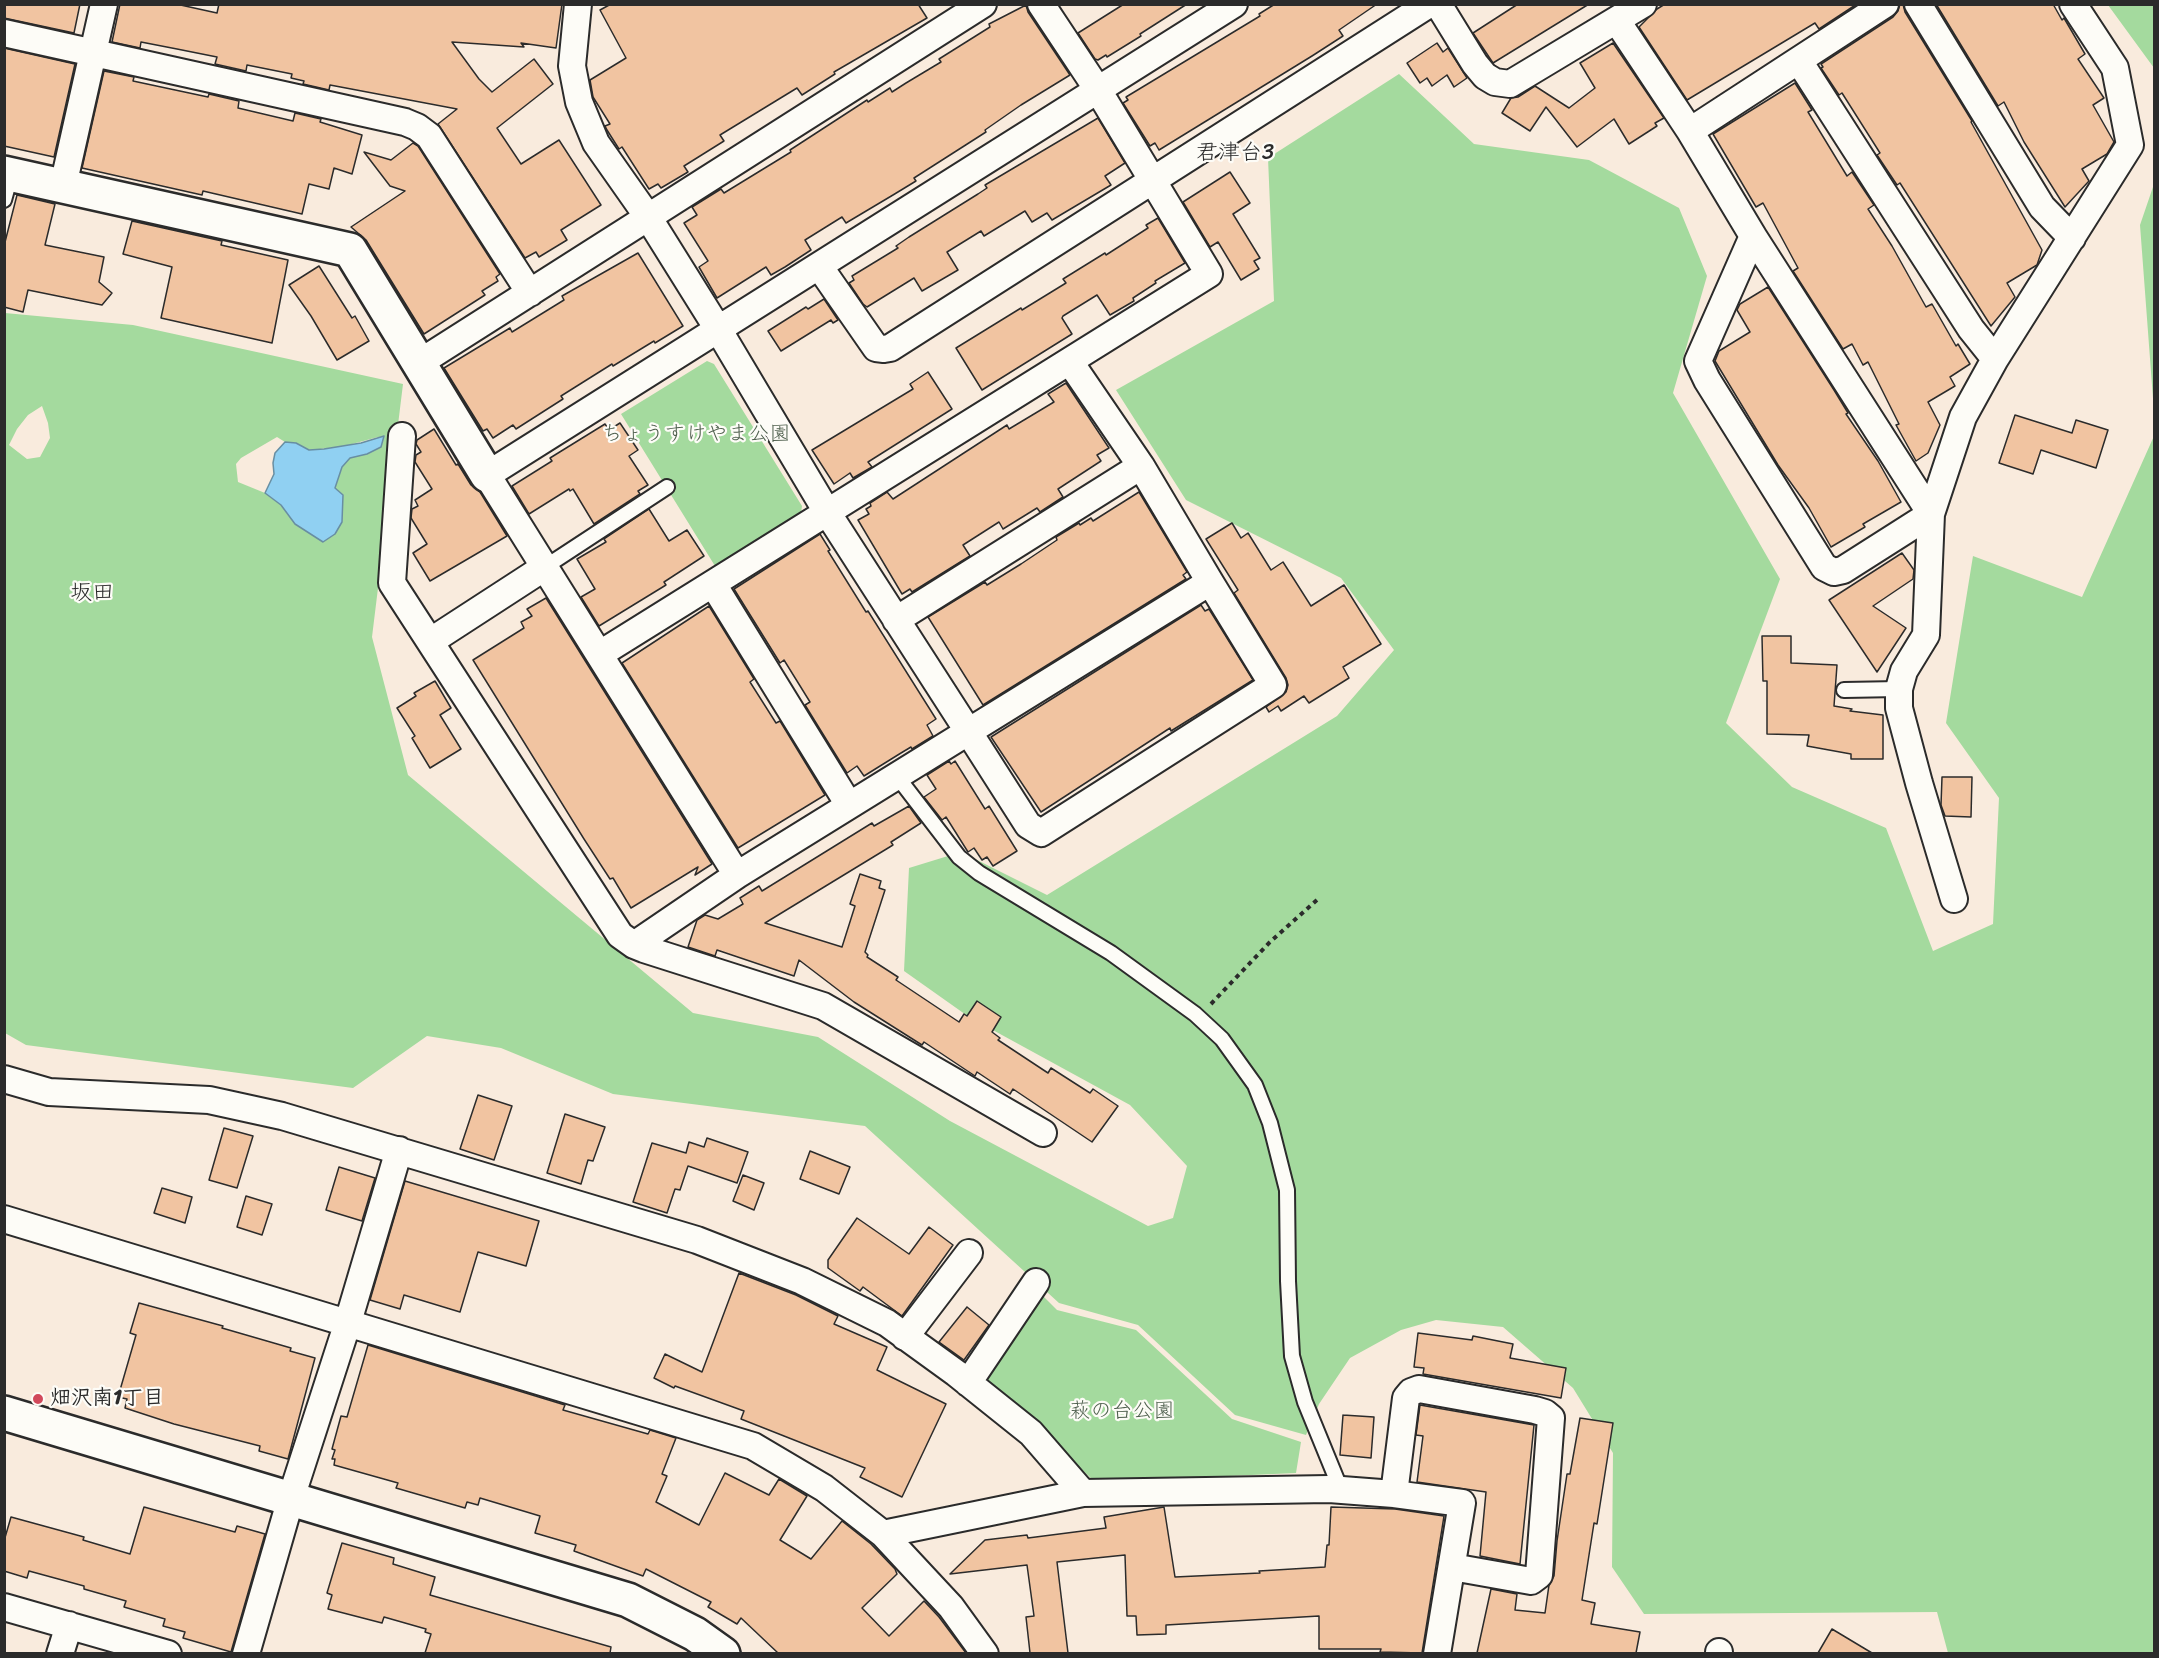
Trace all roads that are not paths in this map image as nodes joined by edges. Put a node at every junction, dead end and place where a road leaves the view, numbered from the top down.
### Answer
1 (104, 4) edge
2 (578, 4) edge
3 (983, 4) edge
4 (1041, 4) edge
5 (1234, 4) edge
6 (1429, 4) edge
7 (1438, 4) edge
8 (1643, 4) edge
9 (1885, 4) edge
10 (1918, 4) edge
11 (2073, 4) edge
12 (1617, 21) junction
13 (4, 33) edge
14 (93, 52) junction
15 (1799, 61) junction
16 (1098, 90) junction
17 (1690, 131) junction
18 (1152, 181) junction
19 (7, 183) edge
20 (63, 186) junction
21 (648, 217) junction
22 (1754, 236) junction
23 (2072, 238) junction
24 (819, 266) junction
25 (530, 293) junction
26 (718, 329) junction
27 (1995, 359) junction
28 (1070, 362) junction
29 (419, 363) junction
30 (402, 436) dead end
31 (1141, 466) junction
32 (487, 475) junction
33 (667, 487) dead end
34 (827, 512) junction
35 (1931, 514) junction
36 (545, 567) junction
37 (1209, 582) junction
38 (713, 584) junction
39 (896, 620) junction
40 (431, 641) junction
41 (600, 654) junction
42 (1899, 689) junction
43 (1844, 690) dead end
44 (968, 732) junction
45 (896, 775) junction
46 (849, 805) junction
47 (737, 875) junction
48 (1954, 899) dead end
49 (634, 945) junction
50 (4, 1079) edge
51 (1043, 1133) dead end
52 (399, 1150) junction
53 (4, 1219) edge
54 (969, 1253) dead end
55 (1036, 1282) dead end
56 (348, 1322) junction
57 (905, 1337) junction
58 (968, 1383) junction
59 (4, 1413) edge
60 (1341, 1490) junction
61 (1083, 1493) junction
62 (1394, 1494) junction
63 (291, 1498) junction
64 (883, 1534) junction
65 (1452, 1567) junction
66 (4, 1607) edge
67 (69, 1625) junction
68 (60, 1653) edge
69 (168, 1653) edge
70 (246, 1653) edge
71 (723, 1653) edge
72 (985, 1653) edge
73 (1437, 1653) edge

1 - 14 street
2 - 21 street
3 - 21 street
4 - 16 street
5 - 16 street
6 - 18 street
7 - 12 street
8 - 12 street
9 - 15 street
10 - 23 street
11 - 23 street
12 - 17 street
13 - 14 street
14 - 20 street
14 - 25 street
15 - 17 street
15 - 27 street
16 - 18 street
16 - 24 street
17 - 22 street
18 - 24 street
18 - 28 street
19 - 20 street
20 - 29 street
21 - 25 street
21 - 26 street
22 - 35 street
22 - 35 street
23 - 27 street
24 - 26 street
25 - 29 street
26 - 32 street
26 - 34 street
27 - 35 street
28 - 31 street
28 - 34 street
29 - 32 street
30 - 40 street
31 - 37 street
31 - 39 street
32 - 36 street
33 - 36 lane
34 - 38 street
34 - 39 street
35 - 42 street
36 - 40 street
36 - 41 street
37 - 44 street
37 - 44 street
38 - 41 street
38 - 46 street
39 - 44 street
40 - 49 street
41 - 47 street
42 - 43 lane
42 - 48 street
44 - 45 street
45 - 46 street
45 - 60 lane
46 - 47 street
47 - 49 street
49 - 51 street
50 - 52 street
52 - 56 street
52 - 57 street
53 - 56 street
54 - 57 street
55 - 58 street
56 - 63 street
56 - 64 street
57 - 58 street
58 - 61 street
59 - 63 street
60 - 61 street
60 - 62 street
61 - 64 street
62 - 65 street
62 - 65 street
63 - 70 street
63 - 71 street
64 - 72 street
65 - 73 street
66 - 67 street
67 - 68 street
67 - 69 street

